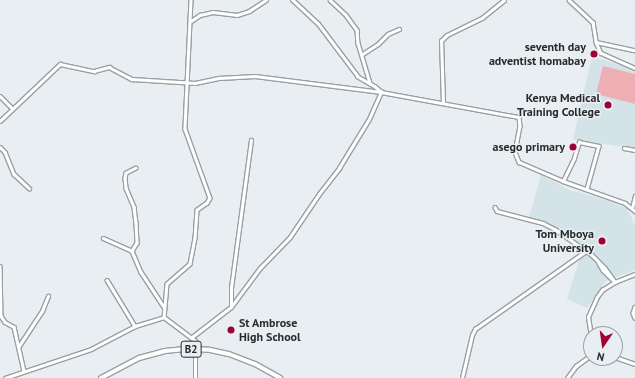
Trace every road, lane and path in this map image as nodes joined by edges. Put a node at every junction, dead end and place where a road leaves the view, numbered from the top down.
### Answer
1 (191, 0) edge
2 (266, 0) edge
3 (292, 0) edge
4 (330, 0) edge
5 (504, 0) edge
6 (569, 0) edge
7 (191, 21) junction
8 (398, 29) dead end
9 (596, 42) junction
10 (635, 50) edge
11 (361, 55) junction
12 (635, 68) edge
13 (187, 82) junction
14 (370, 84) junction
15 (381, 92) junction
16 (0, 96) edge
17 (443, 104) junction
18 (12, 108) junction
19 (0, 121) edge
20 (251, 140) dead end
21 (0, 147) edge
22 (624, 148) dead end
23 (635, 150) edge
24 (136, 168) dead end
25 (564, 181) junction
26 (29, 188) dead end
27 (587, 189) junction
28 (635, 196) edge
29 (495, 207) dead end
30 (632, 208) junction
31 (635, 211) edge
32 (103, 238) dead end
33 (132, 251) junction
34 (586, 252) junction
35 (0, 266) edge
36 (635, 274) edge
37 (107, 280) dead end
38 (615, 282) junction
39 (48, 296) dead end
40 (164, 307) junction
41 (231, 307) junction
42 (635, 307) edge
43 (164, 317) junction
44 (635, 318) edge
45 (135, 326) junction
46 (589, 326) edge
47 (192, 337) junction
48 (19, 346) junction
49 (198, 349) junction
50 (623, 360) edge
51 (583, 361) edge
52 (635, 364) edge
53 (24, 372) junction
54 (5, 378) edge
55 (101, 378) edge
56 (195, 378) edge
57 (280, 378) edge
58 (462, 378) edge
59 (567, 378) edge

1 - 7 street
2 - 7 street
3 - 14 street
4 - 11 street
5 - 17 street
6 - 9 street
7 - 13 street
8 - 11 street
9 - 10 street
9 - 12 street
11 - 14 street
13 - 15 street
13 - 18 street
13 - 40 street
14 - 15 street
15 - 17 street
15 - 41 street
16 - 18 street
17 - 25 street
18 - 19 street
20 - 41 street
21 - 26 street
22 - 23 street
24 - 33 street
25 - 27 street
25 - 27 street
27 - 30 street
28 - 30 street
29 - 34 street
30 - 31 street
32 - 33 street
33 - 40 street
34 - 38 street
34 - 58 street
35 - 48 street
36 - 38 street
37 - 45 street
38 - 46 street
39 - 48 street
40 - 43 street
41 - 47 street
42 - 44 street
43 - 45 street
43 - 47 street
45 - 53 street
47 - 49 street
48 - 53 street
49 - 55 highway, B2
49 - 56 street
49 - 57 highway, B2
50 - 52 street
51 - 59 street
53 - 54 street

